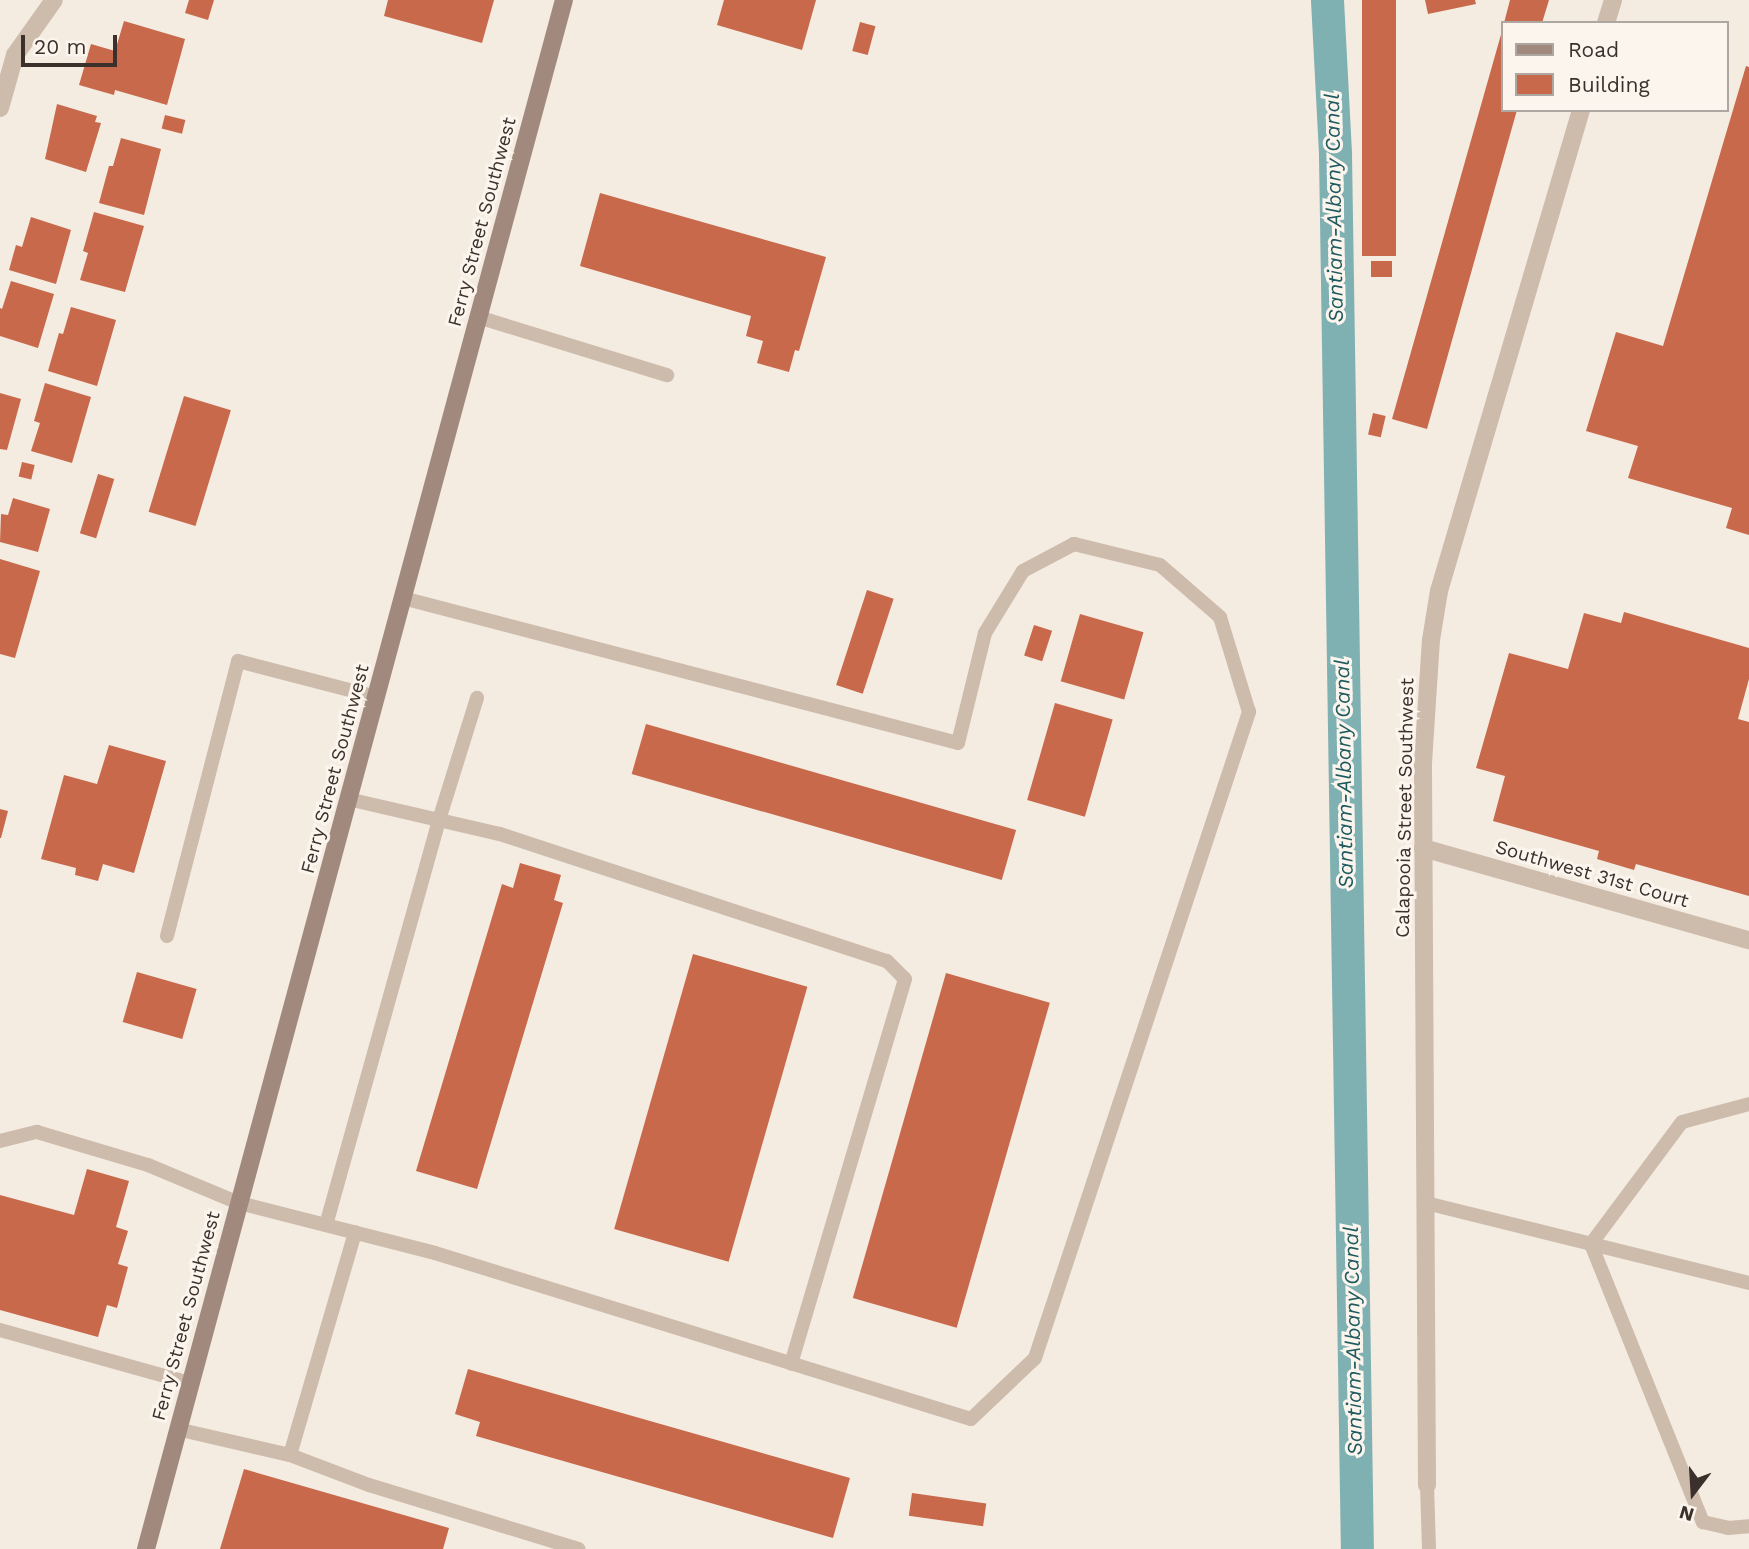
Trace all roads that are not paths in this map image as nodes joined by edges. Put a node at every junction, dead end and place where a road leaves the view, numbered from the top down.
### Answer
1 (54, 0) edge
2 (564, 0) edge
3 (1613, 0) edge
4 (1607, 21) edge
5 (0, 108) edge
6 (1580, 112) edge
7 (478, 317) junction
8 (667, 375) dead end
9 (403, 598) junction
10 (376, 698) junction
11 (477, 698) dead end
12 (348, 799) junction
13 (439, 820) junction
14 (1423, 848) junction
15 (167, 936) dead end
16 (1749, 940) edge
17 (1749, 1104) edge
18 (0, 1142) edge
19 (239, 1203) junction
20 (1426, 1203) junction
21 (327, 1225) junction
22 (355, 1232) junction
23 (1591, 1244) junction
24 (1749, 1283) edge
25 (0, 1330) edge
26 (792, 1363) junction
27 (190, 1383) junction
28 (177, 1429) junction
29 (290, 1455) junction
30 (1427, 1485) joint
31 (1749, 1526) edge
32 (1728, 1528) junction
33 (1749, 1534) edge
34 (146, 1549) edge
35 (578, 1549) edge
36 (1429, 1549) edge

1 - 5 street
2 - 7 street, Ferry Street Southwest
3 - 4 street
6 - 14 street, Calapooia Street Southwest
7 - 8 lane
7 - 9 street, Ferry Street Southwest
9 - 10 street, Ferry Street Southwest
9 - 26 lane
10 - 12 street, Ferry Street Southwest
10 - 15 lane
11 - 13 lane
12 - 13 lane
12 - 19 street, Ferry Street Southwest
13 - 21 lane
13 - 26 lane
14 - 16 street, Southwest 31st Court
14 - 20 street, Calapooia Street Southwest
17 - 23 lane
18 - 19 lane
19 - 21 lane
19 - 27 street, Ferry Street Southwest
20 - 23 lane
20 - 30 street, Calapooia Street Southwest
21 - 22 lane
22 - 26 lane
22 - 29 lane
23 - 24 lane
23 - 32 lane
25 - 27 lane
27 - 28 street, Ferry Street Southwest
28 - 29 lane
28 - 34 street, Ferry Street Southwest
29 - 35 lane
30 - 36 lane
31 - 32 lane
32 - 33 lane

